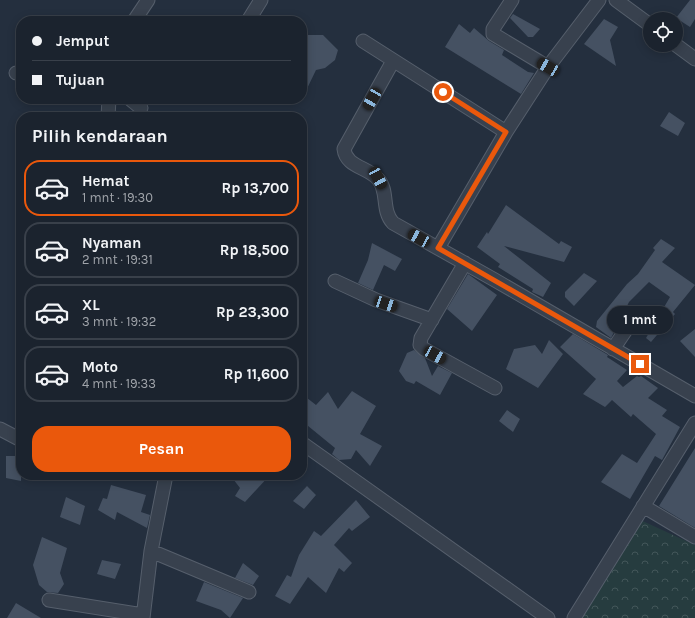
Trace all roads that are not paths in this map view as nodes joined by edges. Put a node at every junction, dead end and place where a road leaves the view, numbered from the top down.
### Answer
1 (148, 0) edge
2 (261, 0) edge
3 (512, 0) edge
4 (599, 0) edge
5 (616, 0) edge
6 (137, 16) edge
7 (251, 16) edge
8 (643, 20) edge
9 (363, 41) dead end
10 (393, 61) junction
11 (548, 67) junction
12 (136, 104) edge
13 (141, 108) dead end
14 (506, 132) junction
15 (438, 248) junction
16 (465, 263) junction
17 (335, 281) dead end
18 (634, 318) dead end
19 (432, 320) junction
20 (613, 349) junction
21 (495, 388) dead end
22 (695, 396) edge
23 (695, 423) edge
24 (0, 429) edge
25 (16, 437) edge
26 (690, 441) edge
27 (307, 447) edge
28 (165, 480) edge
29 (643, 506) junction
30 (695, 537) edge
31 (151, 551) junction
32 (249, 592) dead end
33 (48, 600) dead end
34 (143, 617) edge
35 (548, 618) edge
36 (574, 618) edge

1 - 6 street
2 - 7 street
3 - 11 street
4 - 11 street
5 - 8 street
9 - 10 street
10 - 14 street
10 - 15 street
11 - 14 street
12 - 13 street
14 - 15 street
15 - 16 street
16 - 19 street
16 - 20 street
17 - 19 street
18 - 20 street
19 - 21 street
20 - 22 street
23 - 26 street
24 - 25 street
26 - 29 street
27 - 35 street
28 - 31 street
29 - 30 street
29 - 36 street
31 - 32 street
31 - 34 street
33 - 34 street

